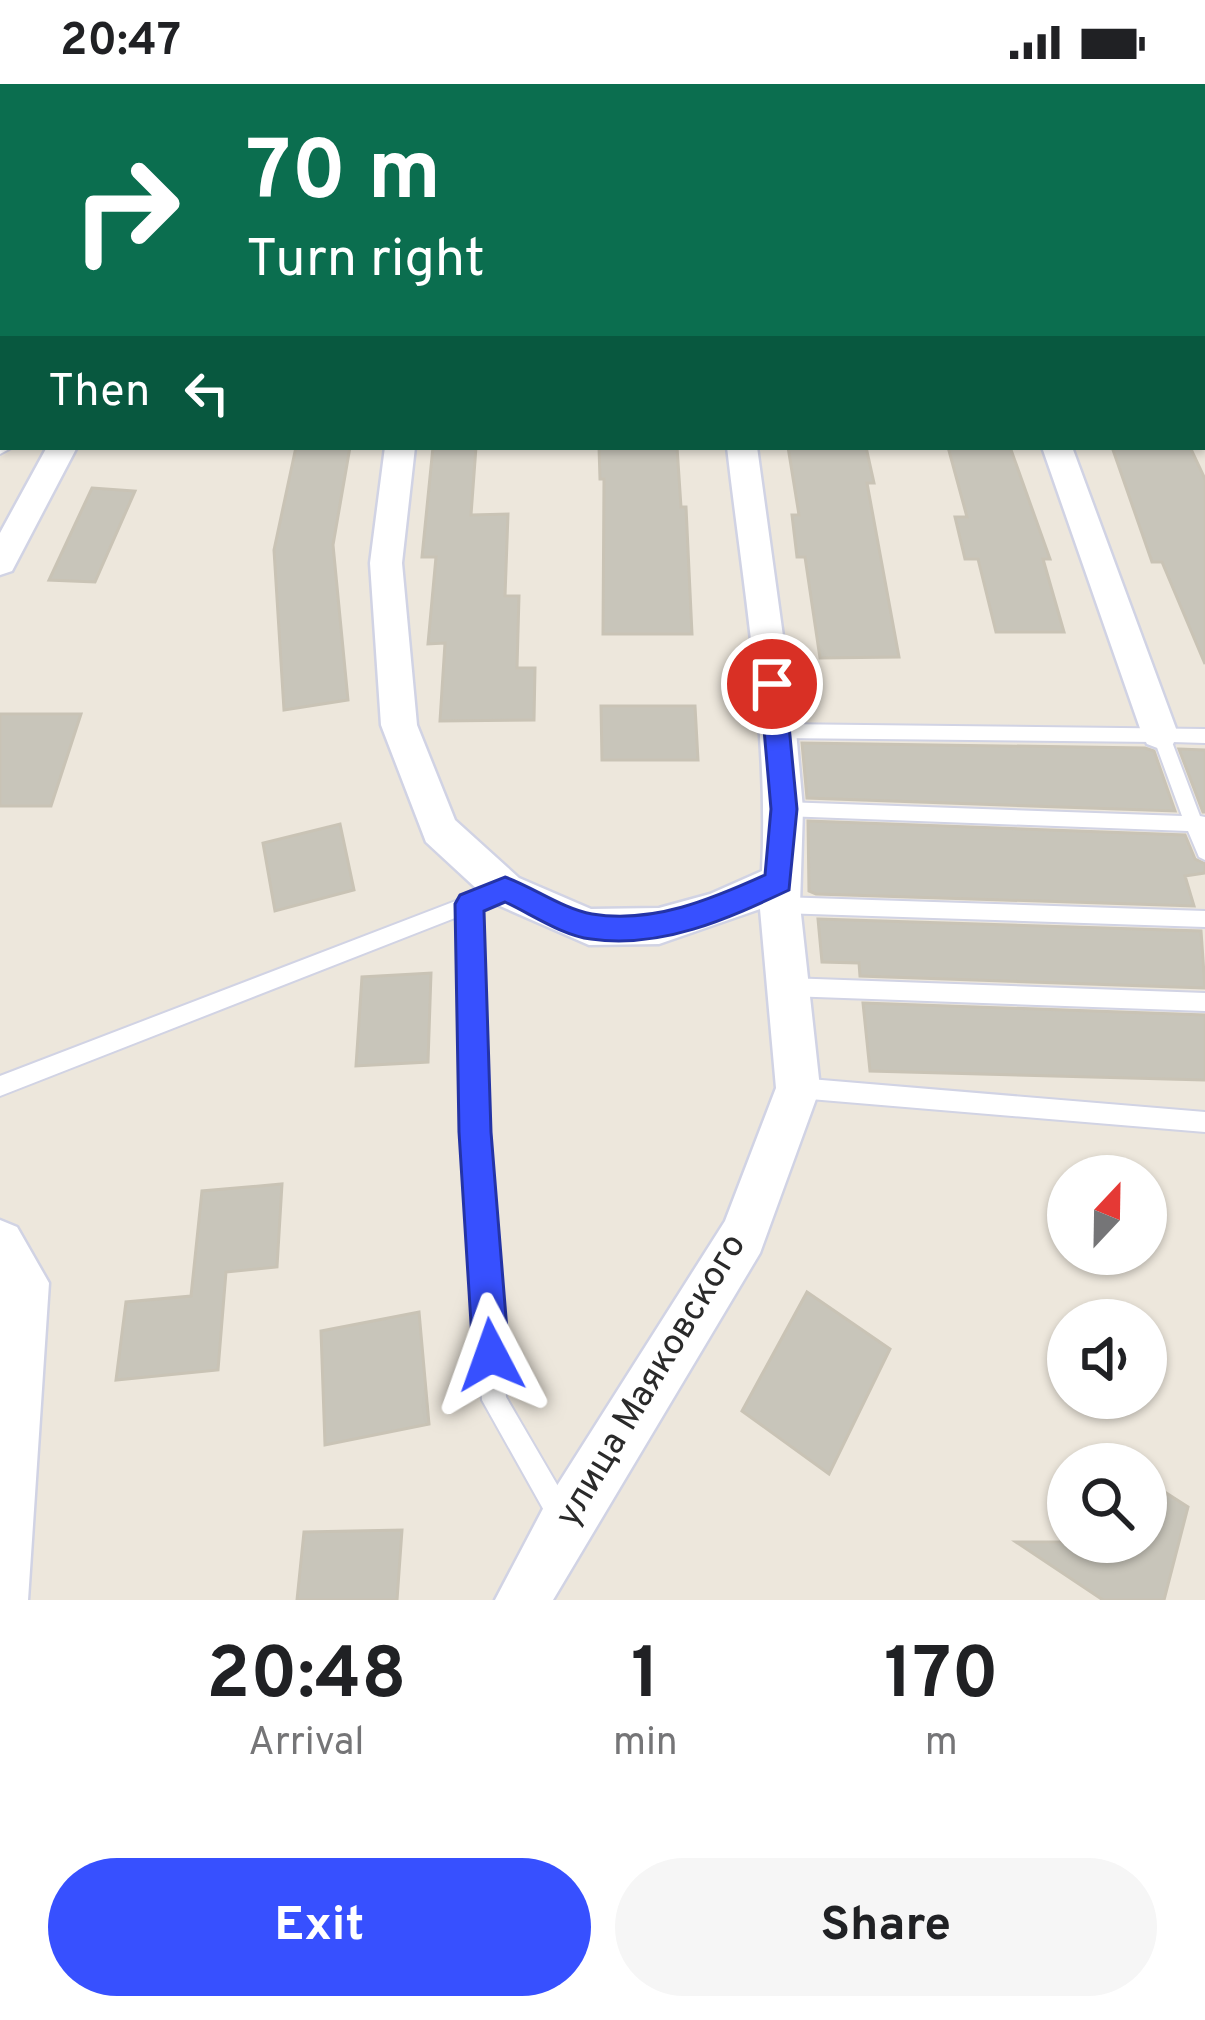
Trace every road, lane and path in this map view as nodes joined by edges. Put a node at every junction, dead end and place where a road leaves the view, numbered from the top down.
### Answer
1 (60, 450) edge
2 (400, 450) edge
3 (742, 450) edge
4 (1058, 450) edge
5 (0, 563) edge
6 (778, 731) junction
7 (1160, 734) junction
8 (1205, 736) edge
9 (784, 809) junction
10 (1200, 824) edge
11 (1205, 852) edge
12 (779, 893) junction
13 (487, 897) junction
14 (1205, 919) edge
15 (788, 987) junction
16 (1205, 1002) edge
17 (0, 1086) edge
18 (798, 1088) junction
19 (1205, 1122) edge
20 (0, 1244) edge
21 (565, 1522) junction
22 (0, 1600) edge
23 (523, 1600) edge

1 - 5 street
2 - 13 street
3 - 6 street, улица Маяковского
4 - 7 street
6 - 7 lane
6 - 9 street, улица Маяковского
7 - 8 lane
7 - 10 lane
9 - 10 lane
9 - 12 street, улица Маяковского
10 - 11 lane
12 - 13 street
12 - 14 lane
12 - 15 street, улица Маяковского
13 - 17 lane
13 - 21 lane
15 - 16 lane
15 - 18 street, улица Маяковского
18 - 19 lane
18 - 21 street, улица Маяковского
20 - 22 street
21 - 23 street, улица Маяковского

